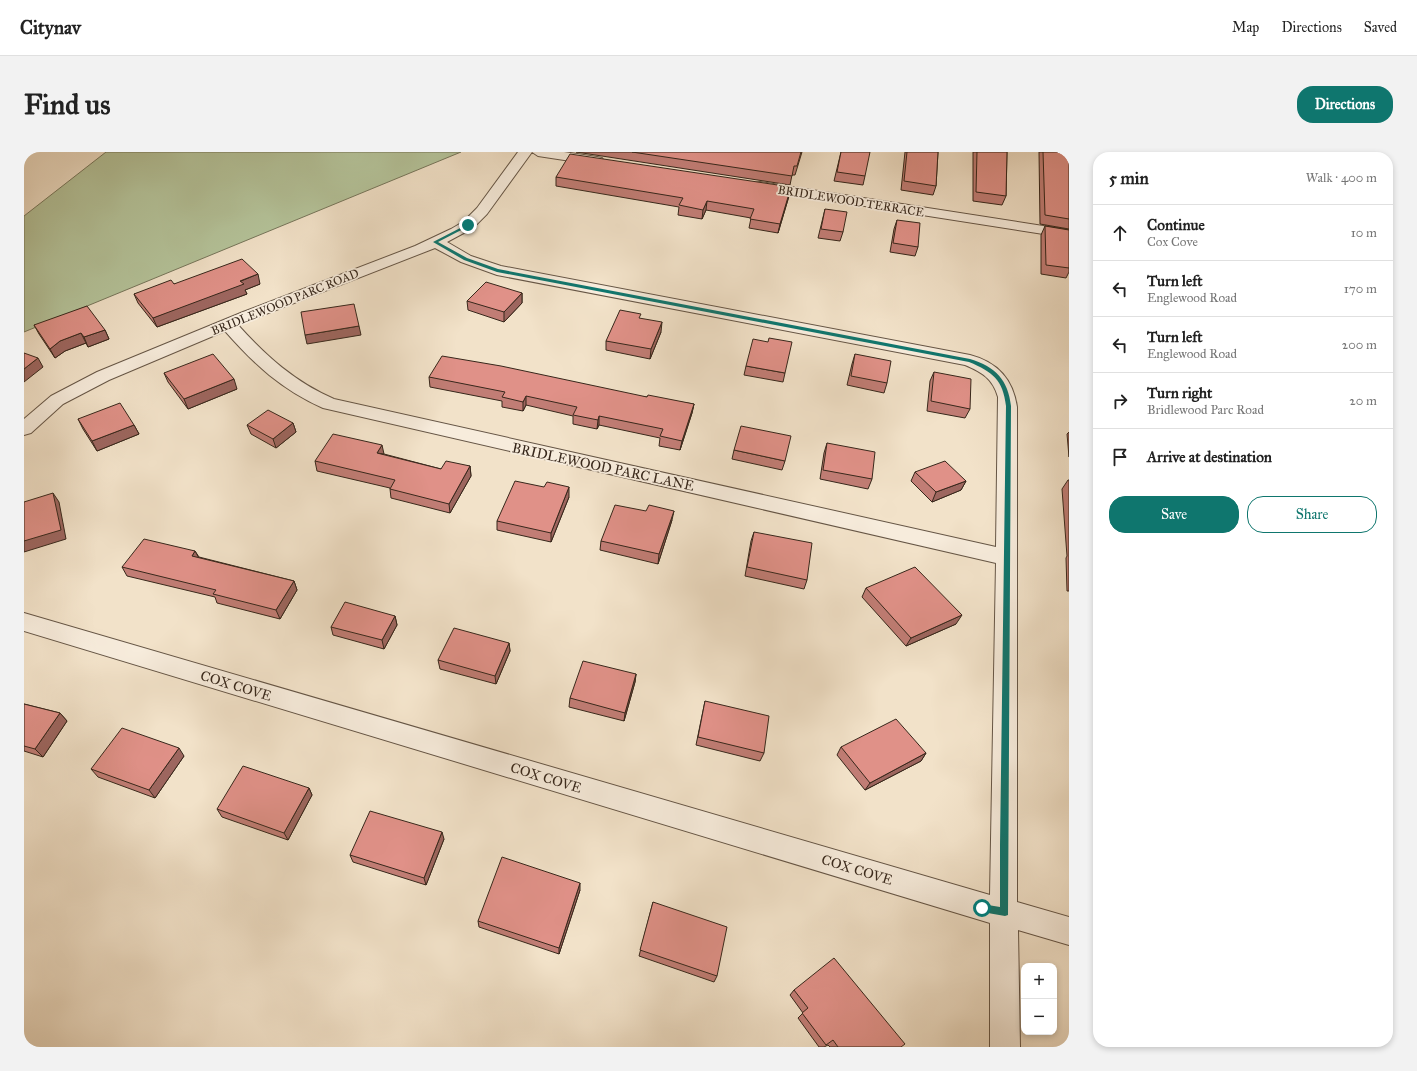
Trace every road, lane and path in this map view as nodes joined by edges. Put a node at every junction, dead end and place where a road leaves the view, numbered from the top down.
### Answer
1 (525, 152) edge
2 (538, 152) edge
3 (612, 164) edge
4 (744, 184) edge
5 (1069, 234) edge
6 (435, 242) junction
7 (228, 324) junction
8 (24, 429) edge
9 (1006, 557) junction
10 (24, 622) edge
11 (1005, 912) junction
12 (1069, 931) edge
13 (1005, 1047) edge

1 - 6 street, BRIDLEWOOD PARC ROAD
2 - 3 street
4 - 5 street, BRIDLEWOOD TERRACE
6 - 7 street, BRIDLEWOOD PARC ROAD
6 - 9 street
7 - 8 street, BRIDLEWOOD PARC ROAD
7 - 9 street, BRIDLEWOOD PARC LANE
9 - 11 street
10 - 11 street, COX COVE
11 - 12 street, COX COVE
11 - 13 street

